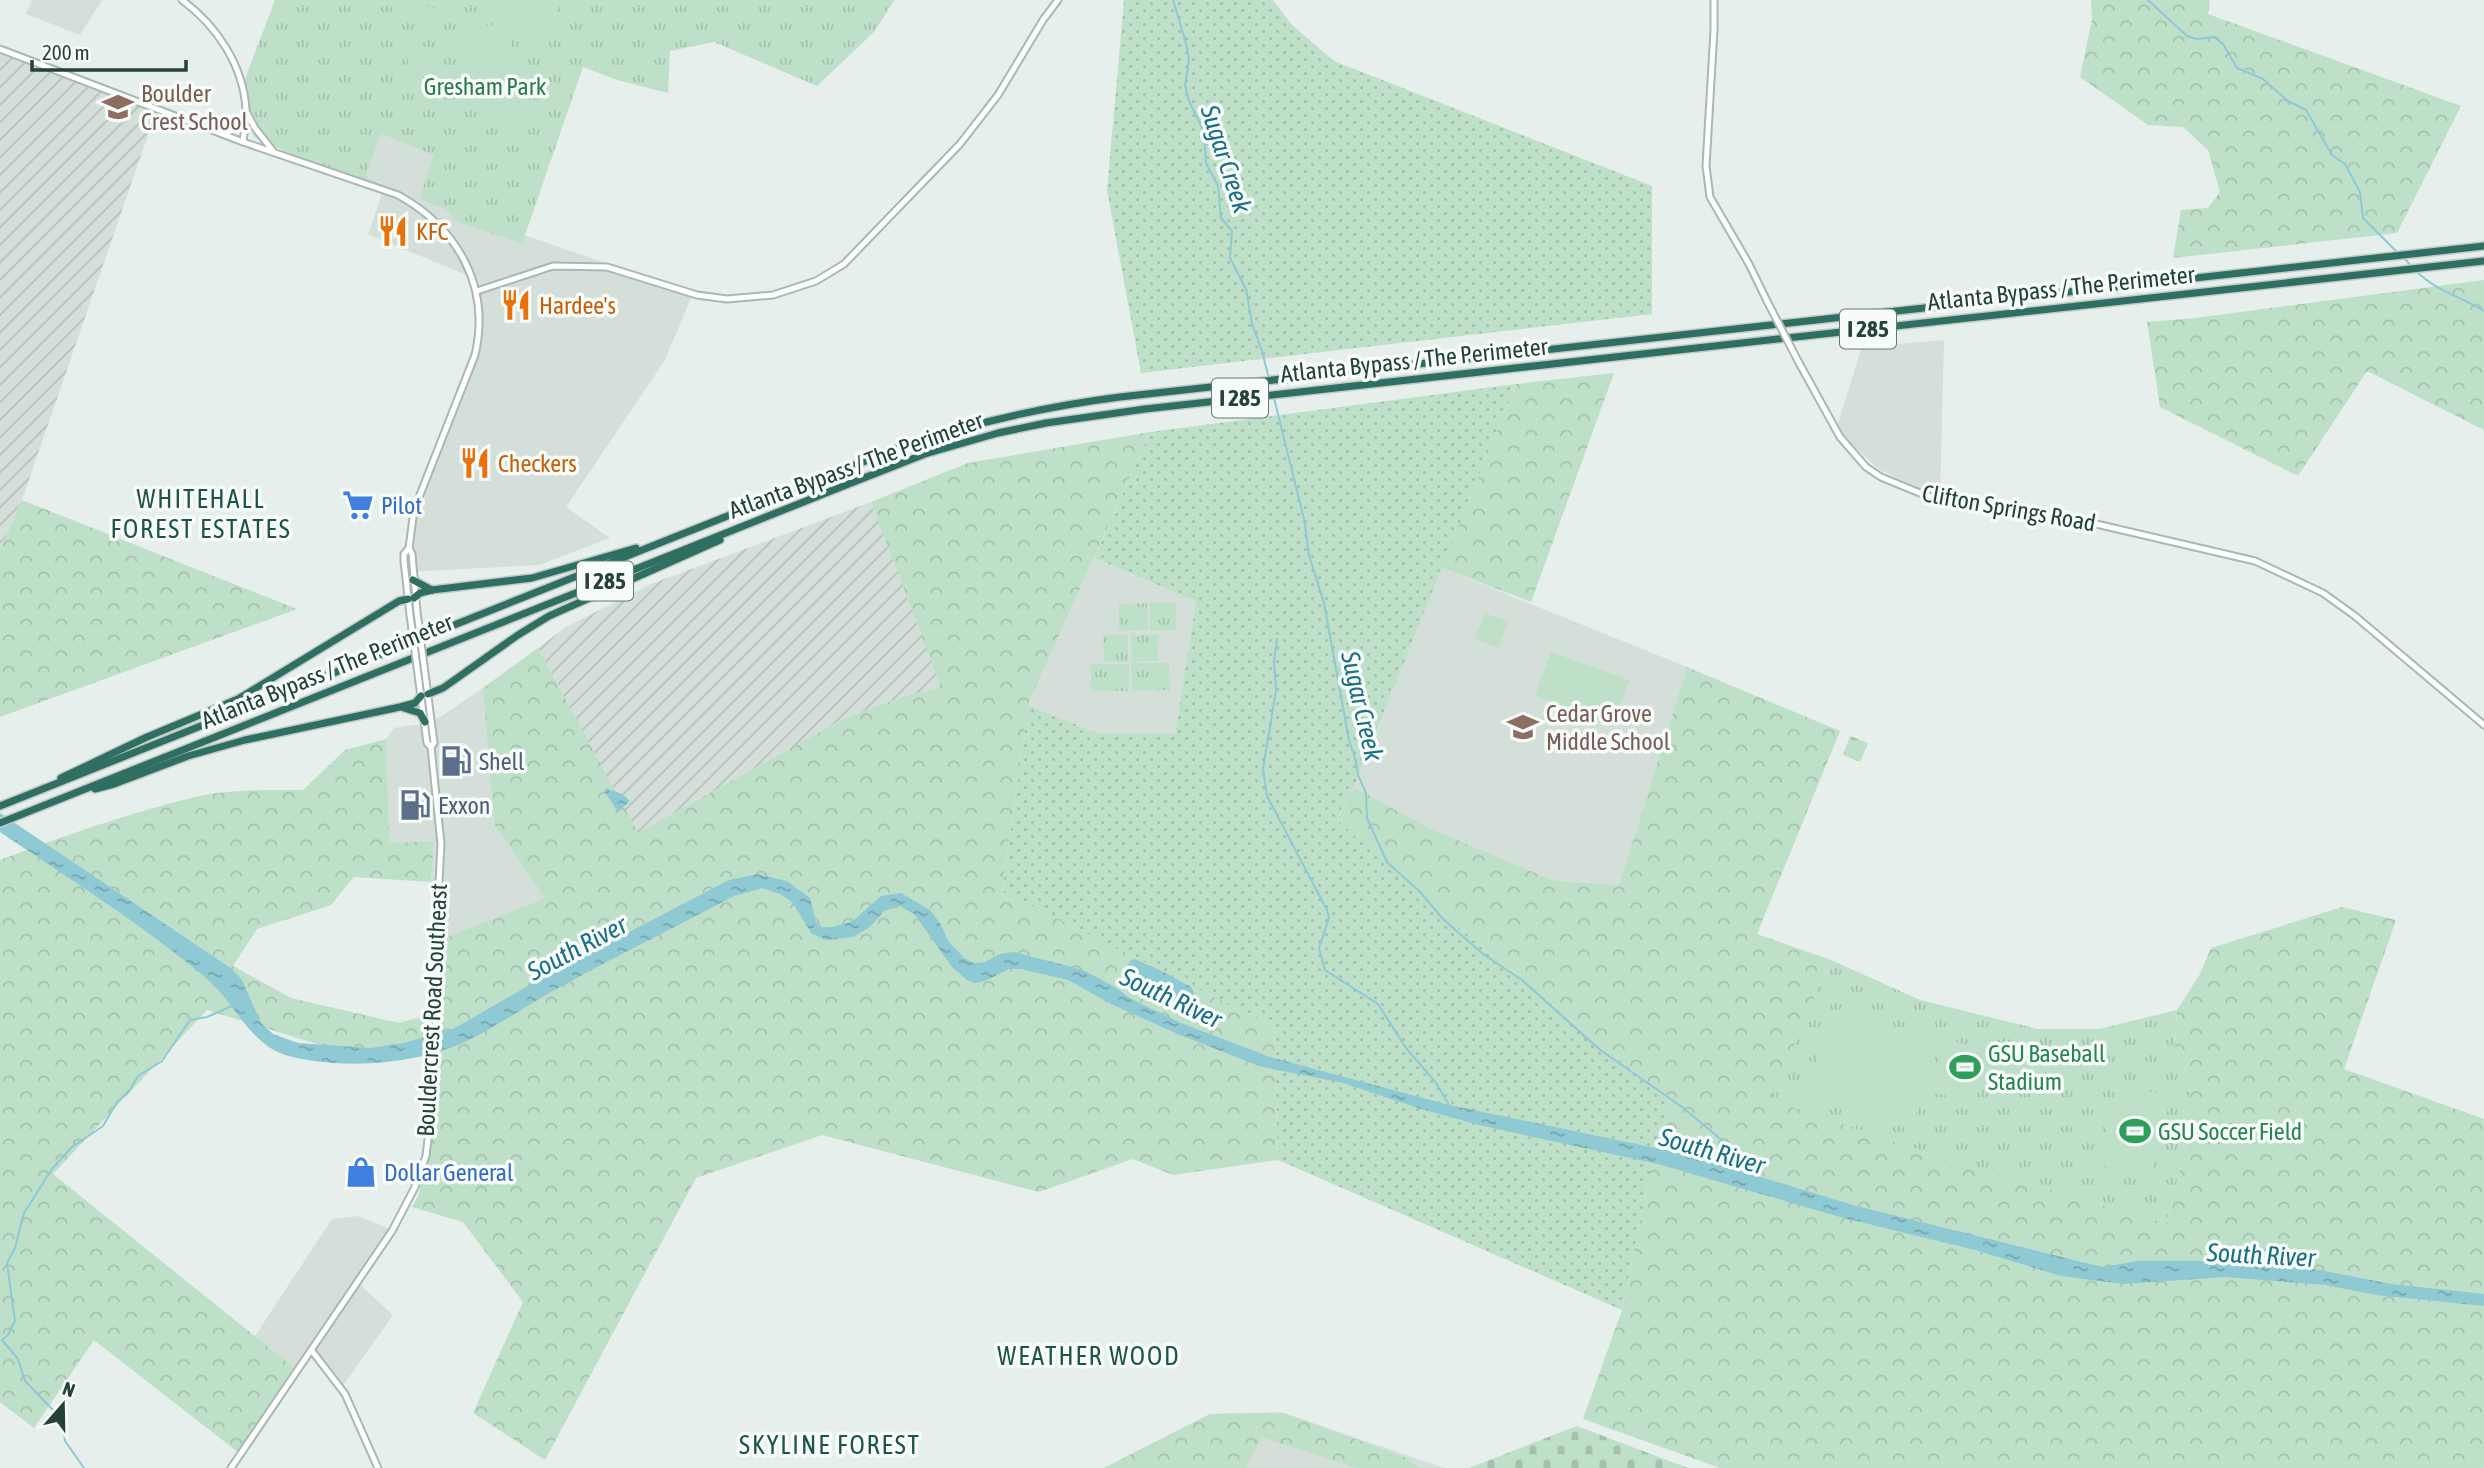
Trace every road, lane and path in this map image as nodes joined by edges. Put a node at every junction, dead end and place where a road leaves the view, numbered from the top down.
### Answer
1 (182, 0) edge
2 (1058, 0) edge
3 (1714, 0) edge
4 (0, 49) edge
5 (246, 110) junction
6 (222, 134) junction
7 (243, 142) junction
8 (276, 153) junction
9 (2484, 246) edge
10 (2484, 261) edge
11 (477, 291) junction
12 (766, 517) junction
13 (674, 537) junction
14 (409, 548) junction
15 (412, 580) junction
16 (432, 590) junction
17 (411, 598) junction
18 (423, 682) junction
19 (424, 695) junction
20 (400, 707) junction
21 (425, 722) junction
22 (2484, 725) edge
23 (431, 747) junction
24 (77, 793) junction
25 (2, 806) edge
26 (0, 823) edge
27 (312, 1351) junction
28 (231, 1468) edge
29 (378, 1468) edge

1 - 5 street
2 - 11 street
3 - 22 street, Clifton Springs Road, bridge
4 - 6 street, Bouldercrest Road Southeast
5 - 6 street
5 - 7 street
5 - 8 street
6 - 7 street, Bouldercrest Road Southeast
7 - 8 street, Bouldercrest Road Southeast
8 - 11 street, Bouldercrest Road Southeast
9 - 13 highway, Atlanta Bypass / The Perimeter / I 285
10 - 12 highway, Atlanta Bypass / The Perimeter / I 285
11 - 14 street, Bouldercrest Road Southeast
12 - 19 highway
12 - 24 highway, Atlanta Bypass / The Perimeter / I 285
13 - 16 highway
13 - 25 highway, Atlanta Bypass / The Perimeter / I 285
14 - 15 street, Bouldercrest Road Southeast
14 - 17 street, Bouldercrest Road Southeast
15 - 16 highway
15 - 17 street, Bouldercrest Road Southeast
16 - 17 highway
17 - 18 street, Bouldercrest Road Southeast, bridge
17 - 18 street, Bouldercrest Road Southeast, bridge
17 - 25 highway
18 - 19 street, Bouldercrest Road Southeast
19 - 20 highway
19 - 21 street, Bouldercrest Road Southeast
19 - 23 street, Bouldercrest Road Southeast
20 - 21 highway
20 - 24 highway
21 - 23 street, Bouldercrest Road Southeast
23 - 27 street, Bouldercrest Road Southeast
24 - 26 highway, Atlanta Bypass / The Perimeter / I 285
27 - 28 street, Bouldercrest Road Southeast
27 - 29 street

